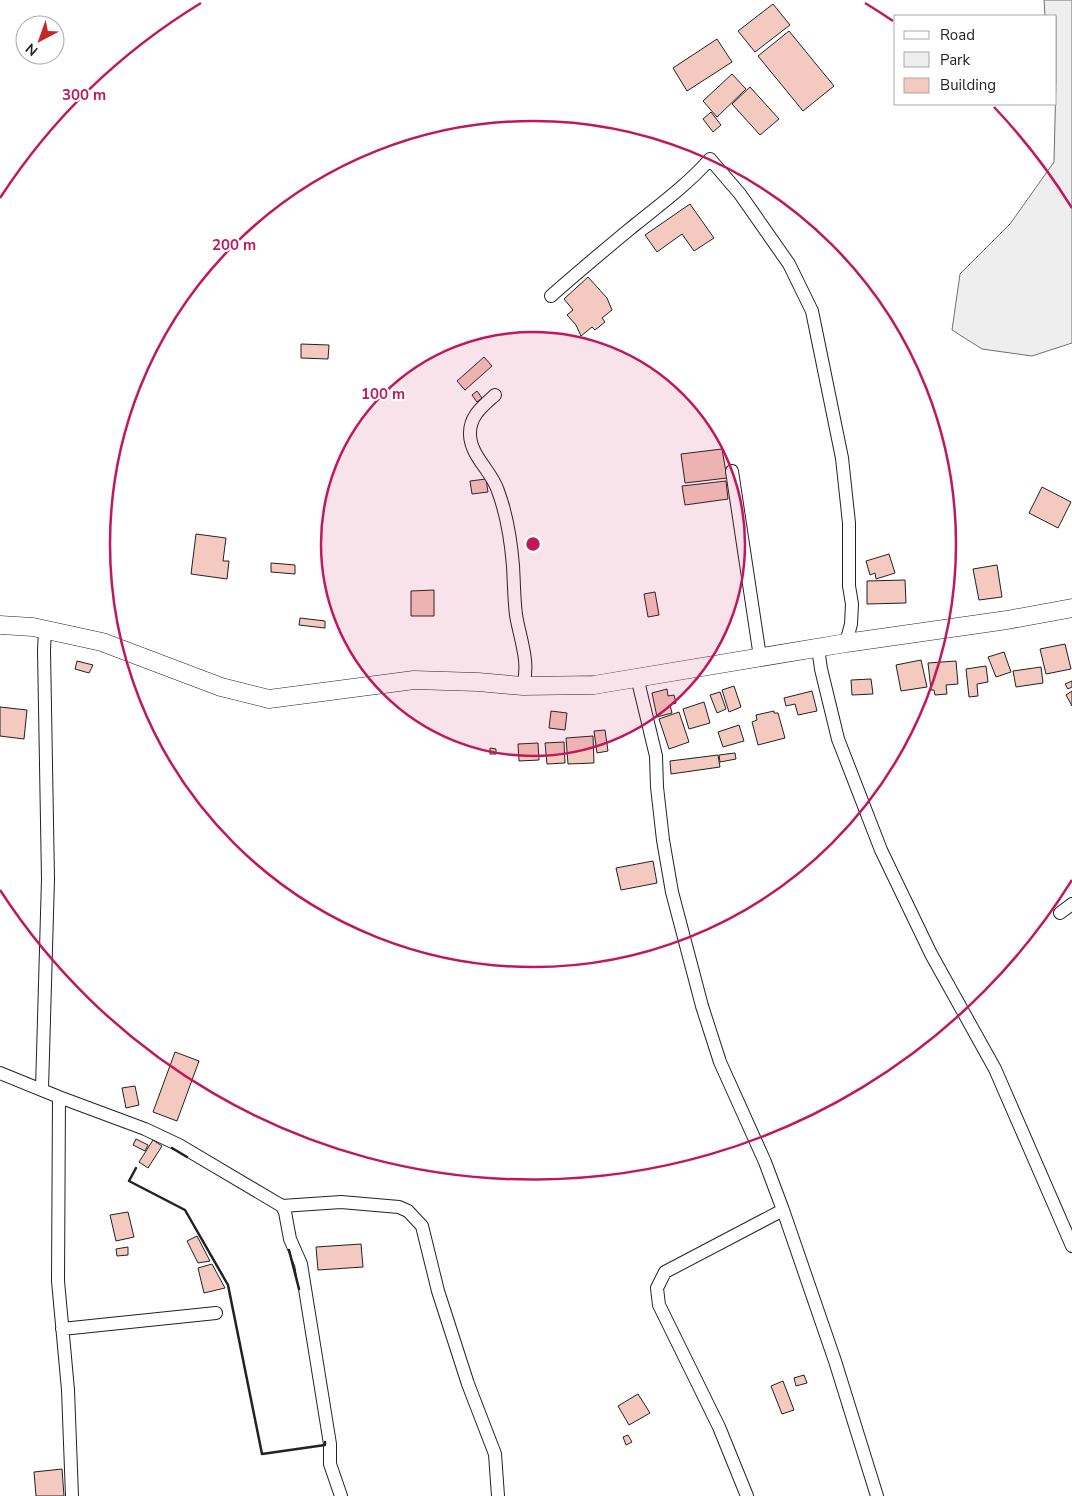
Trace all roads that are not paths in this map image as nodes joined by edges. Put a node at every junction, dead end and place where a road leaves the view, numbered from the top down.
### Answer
1 (551, 296) dead end
2 (495, 395) dead end
3 (732, 471) dead end
4 (1072, 608) edge
5 (0, 625) edge
6 (45, 630) junction
7 (846, 644) junction
8 (818, 648) junction
9 (760, 657) junction
10 (637, 677) junction
11 (524, 686) junction
12 (1072, 904) edge
13 (1060, 912) dead end
14 (0, 1073) edge
15 (42, 1089) junction
16 (58, 1097) junction
17 (282, 1206) junction
18 (783, 1210) junction
19 (1072, 1246) edge
20 (216, 1312) dead end
21 (62, 1329) junction
22 (72, 1496) edge
23 (340, 1496) edge
24 (498, 1496) edge
25 (748, 1496) edge
26 (877, 1496) edge

1 - 7 street
2 - 11 street
3 - 9 street
4 - 7 main road
5 - 6 main road
6 - 11 main road
6 - 15 street
7 - 8 main road
8 - 9 main road
8 - 19 street
9 - 10 main road
10 - 11 main road
10 - 18 street
12 - 13 street
14 - 15 street
15 - 16 street
16 - 17 street
16 - 21 street
17 - 23 street
17 - 24 street
18 - 25 street
18 - 26 street
20 - 21 street
21 - 22 street

